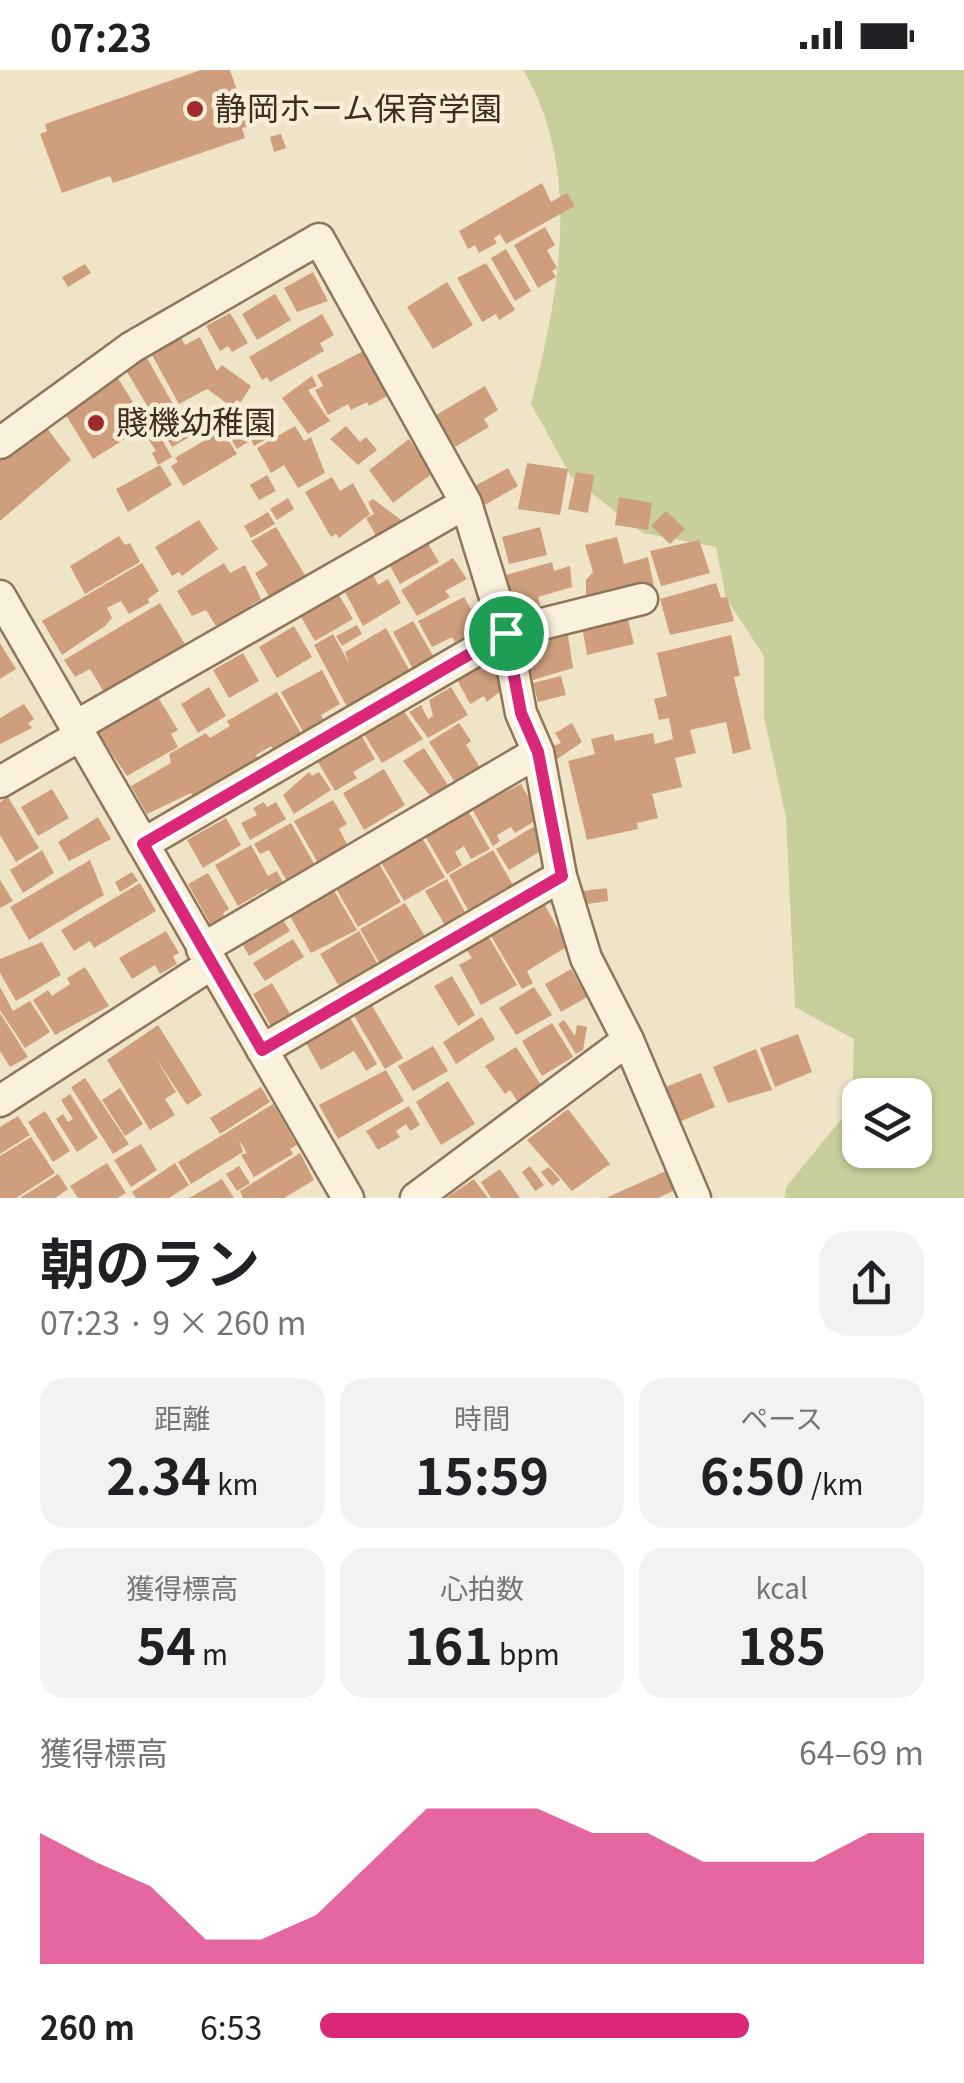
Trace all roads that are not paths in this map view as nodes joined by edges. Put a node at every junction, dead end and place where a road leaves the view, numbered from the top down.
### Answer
1 (0, 443) edge
2 (466, 504) junction
3 (0, 596) edge
4 (642, 599) dead end
5 (506, 633) junction
6 (78, 731) junction
7 (538, 752) junction
8 (0, 782) edge
9 (143, 844) junction
10 (562, 876) junction
11 (206, 957) junction
12 (628, 1040) junction
13 (262, 1050) junction
14 (0, 1101) edge
15 (348, 1198) edge
16 (416, 1198) edge
17 (695, 1198) edge

1 - 2 street
2 - 5 street
2 - 6 street
3 - 6 street
4 - 5 street
5 - 7 street
5 - 9 street
6 - 8 street
6 - 9 street
7 - 10 street
7 - 11 street
9 - 11 street
10 - 12 street
10 - 13 street
11 - 13 street
11 - 14 street
12 - 16 street
12 - 17 street
13 - 15 street

